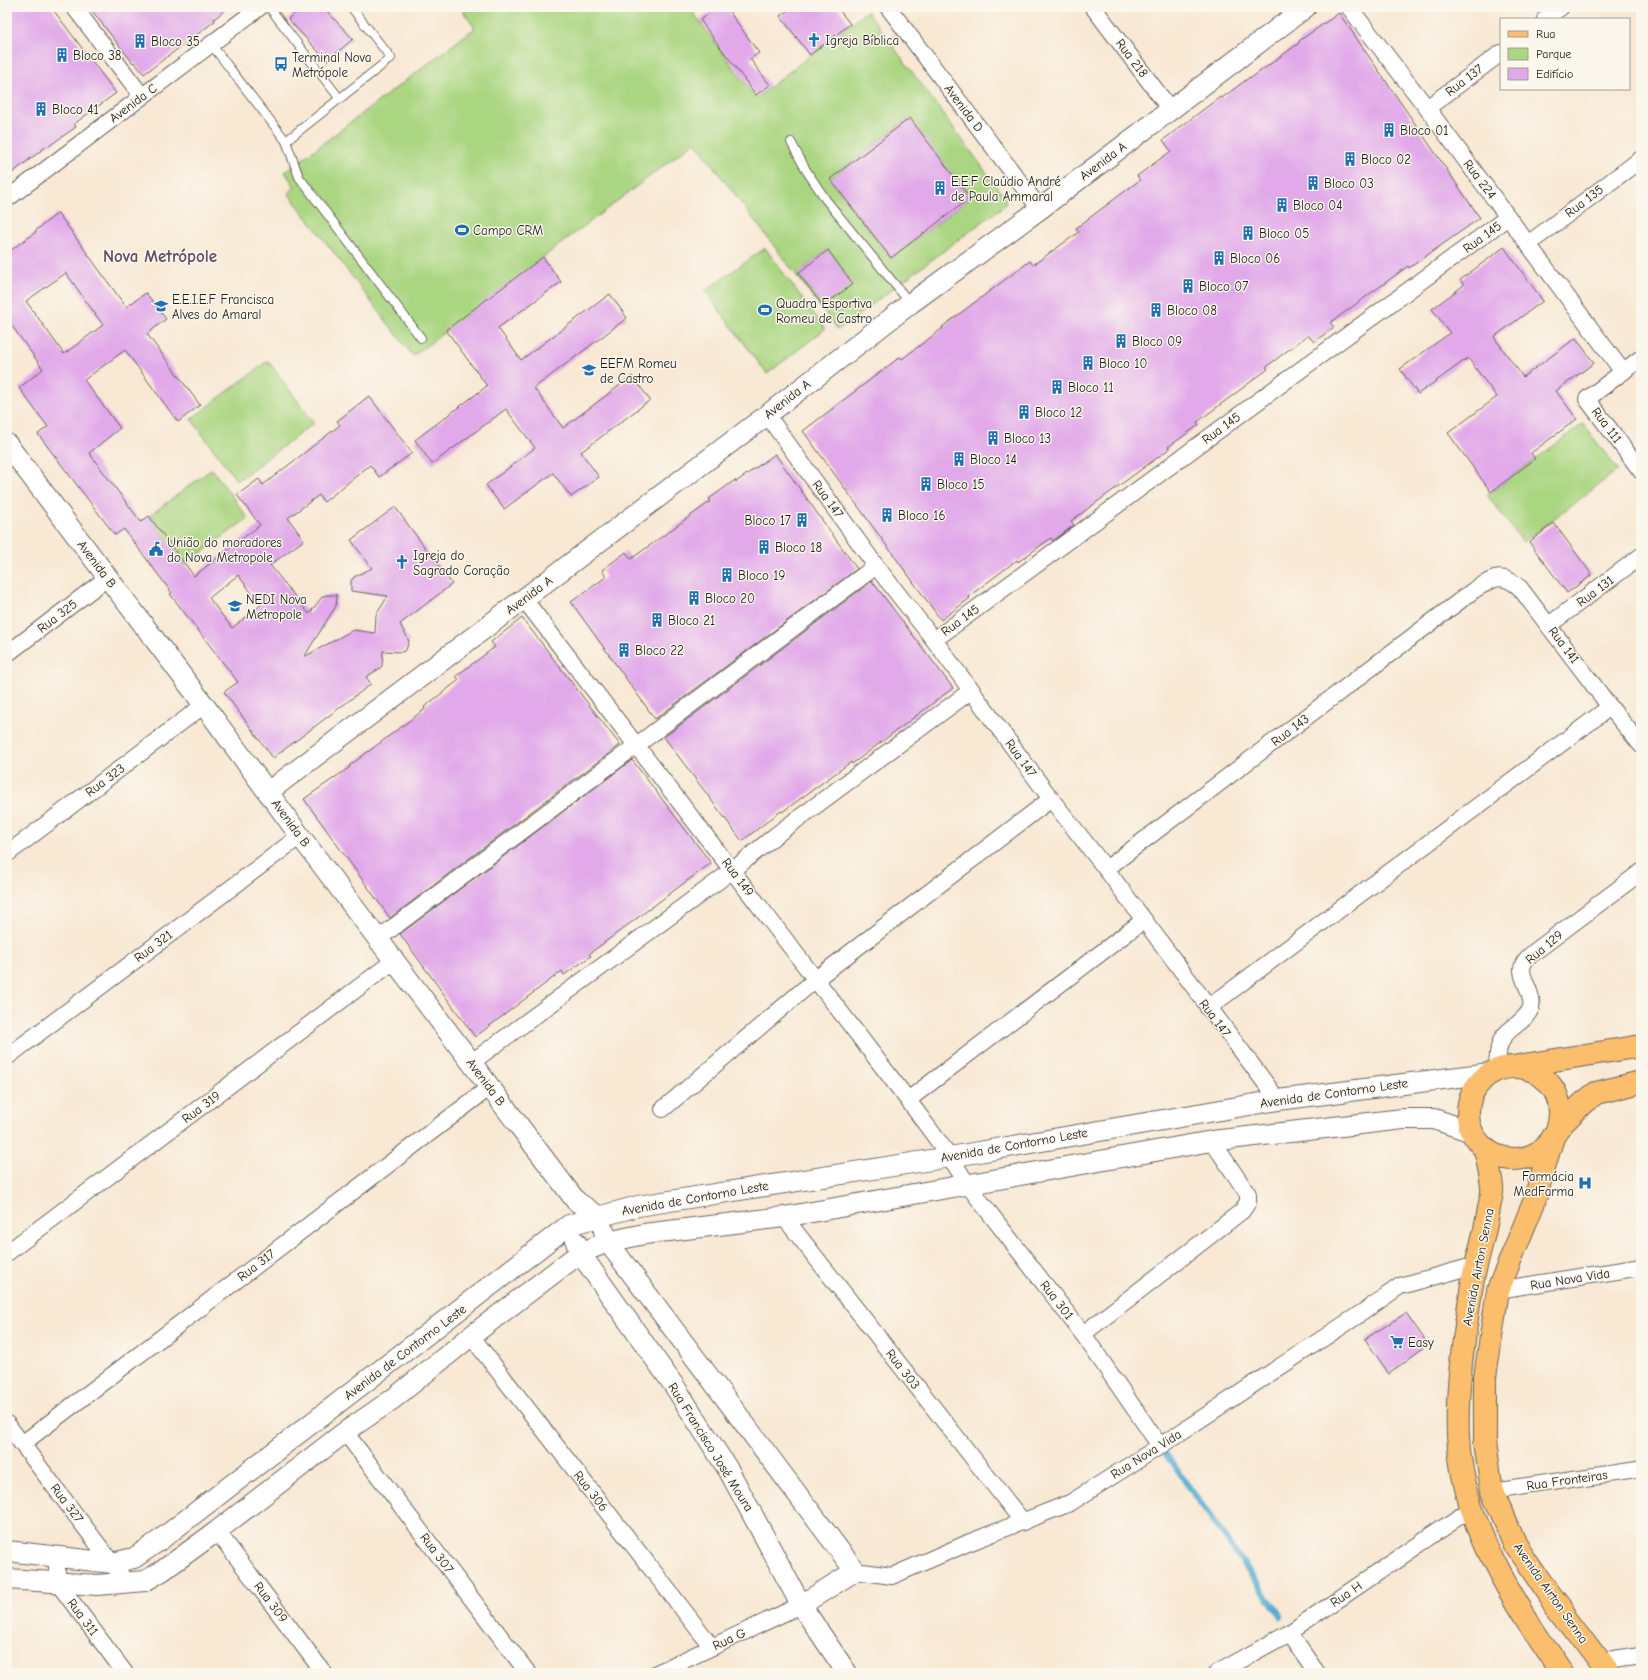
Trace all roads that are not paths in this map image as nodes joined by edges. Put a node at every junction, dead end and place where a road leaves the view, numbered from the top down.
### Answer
1 (74, 7) edge
2 (260, 7) edge
3 (269, 7) edge
4 (351, 7) edge
5 (888, 7) edge
6 (1093, 7) edge
7 (1349, 7) edge
8 (1561, 7) edge
9 (1298, 9) edge
10 (1546, 18) edge
11 (211, 44) junction
12 (1500, 53) edge
13 (142, 96) junction
14 (340, 99) junction
15 (1427, 108) junction
16 (1170, 109) junction
17 (286, 141) junction
18 (791, 142) dead end
19 (1641, 159) edge
20 (7, 199) edge
21 (1040, 208) junction
22 (1508, 217) junction
23 (1528, 244) junction
24 (911, 303) junction
25 (421, 338) dead end
26 (1641, 358) edge
27 (1623, 372) junction
28 (767, 415) junction
29 (7, 444) edge
30 (1641, 472) edge
31 (1641, 556) edge
32 (876, 566) junction
33 (107, 578) junction
34 (1474, 590) joint
35 (524, 598) junction
36 (1549, 625) junction
37 (934, 640) junction
38 (7, 654) edge
39 (972, 690) junction
40 (204, 705) junction
41 (1610, 707) junction
42 (1641, 745) edge
43 (637, 746) junction
44 (268, 792) junction
45 (1051, 800) junction
46 (300, 836) junction
47 (7, 854) edge
48 (1106, 869) junction
49 (733, 870) junction
50 (1641, 872) edge
51 (1144, 920) junction
52 (379, 938) junction
53 (395, 960) junction
54 (816, 979) junction
55 (1208, 1008) junction
56 (1641, 1046) edge
57 (7, 1057) edge
58 (472, 1062) junction
59 (1501, 1069) junction
60 (1641, 1082) edge
61 (490, 1087) junction
62 (908, 1100) junction
63 (1278, 1100) junction
64 (663, 1109) dead end
65 (1556, 1132) junction
66 (1478, 1140) junction
67 (1212, 1141) junction
68 (950, 1156) junction
69 (968, 1185) junction
70 (576, 1201) junction
71 (598, 1216) junction
72 (784, 1217) junction
73 (569, 1225) junction
74 (608, 1242) junction
75 (7, 1253) edge
76 (580, 1253) junction
77 (1477, 1265) junction
78 (1641, 1267) edge
79 (1498, 1290) junction
80 (1083, 1334) junction
81 (471, 1336) junction
82 (7, 1424) edge
83 (345, 1432) junction
84 (22, 1444) junction
85 (1160, 1446) junction
86 (1641, 1469) edge
87 (1492, 1491) junction
88 (1471, 1510) junction
89 (1023, 1522) junction
90 (217, 1531) junction
91 (7, 1551) edge
92 (58, 1556) junction
93 (112, 1563) junction
94 (855, 1571) junction
95 (7, 1579) edge
96 (57, 1582) junction
97 (127, 1583) junction
98 (801, 1605) junction
99 (1289, 1633) junction
100 (712, 1646) junction
101 (1641, 1657) edge
102 (1604, 1668) edge
103 (125, 1673) edge
104 (324, 1673) edge
105 (528, 1673) edge
106 (657, 1673) edge
107 (847, 1673) edge
108 (1218, 1673) edge
109 (1317, 1673) edge
110 (1562, 1673) edge

1 - 13 street
2 - 11 street, Avenida C
3 - 14 lane
4 - 14 lane
5 - 21 street, Avenida D
6 - 16 street, Rua 218
7 - 15 street, Rua 224
8 - 10 street
9 - 16 street, Avenida A
11 - 13 street, Avenida C
11 - 17 lane
12 - 15 street, Rua 137
13 - 20 street, Avenida C
14 - 17 lane
15 - 22 street, Rua 224
16 - 21 street, Avenida A
17 - 25 lane
18 - 24 lane
19 - 23 street, Rua 135
21 - 24 street, Avenida A
22 - 23 street, Rua 224
22 - 37 street, Rua 145
23 - 27 street, Rua 224
24 - 28 street, Avenida A
26 - 27 street
27 - 30 street, Rua 111
28 - 32 street, Rua 147
28 - 35 street, Avenida A
29 - 33 street, Avenida B
31 - 36 street, Rua 131
32 - 37 street, Rua 147
32 - 43 street
33 - 38 street, Rua 325
33 - 40 street, Avenida B
34 - 36 street, Rua 141
34 - 48 street, Rua 143
35 - 43 street, Rua 149
35 - 44 street, Avenida A
36 - 41 street, Rua 141
37 - 39 street, Rua 147
39 - 45 street, Rua 147
39 - 49 street
40 - 44 street, Avenida B
40 - 47 street, Rua 323
41 - 42 street, Rua 141
41 - 55 street
43 - 49 street, Rua 149
43 - 52 street
44 - 46 street, Avenida B
45 - 48 street, Rua 147
45 - 54 street
46 - 52 street, Avenida B
46 - 57 street, Rua 321
48 - 51 street, Rua 147
49 - 54 street, Rua 149
49 - 58 street
50 - 59 street, Rua 129
51 - 55 street, Rua 147
51 - 62 street
52 - 53 street, Avenida B
53 - 58 street, Avenida B
53 - 75 street, Rua 319
54 - 62 street, Rua 149
54 - 64 street
55 - 63 street, Rua 147
56 - 59 main road, Avenida de Contorno Leste
58 - 61 street, Avenida B
59 - 63 street, Avenida de Contorno Leste
59 - 65 main road
59 - 66 main road
60 - 65 main road
61 - 70 street, Avenida B
61 - 84 street, Rua 317
62 - 68 street, Rua 149
63 - 68 street, Avenida de Contorno Leste
65 - 66 main road
65 - 79 main road, Avenida Airton Senna
66 - 67 street, Avenida de Contorno Leste
66 - 77 main road, Avenida Airton Senna
67 - 69 street, Avenida de Contorno Leste
67 - 80 street
68 - 69 street, Rua 301
68 - 71 street, Avenida de Contorno Leste
69 - 72 street, Avenida de Contorno Leste
69 - 80 street, Rua 301
70 - 71 street, Avenida B
70 - 73 street
71 - 73 street, Avenida de Contorno Leste
71 - 74 street
72 - 74 street, Avenida de Contorno Leste
72 - 89 street, Rua 303
73 - 76 street, Rua Francisco José Moura
73 - 93 street, Avenida de Contorno Leste
74 - 76 street, Avenida de Contorno Leste
74 - 94 street
76 - 81 street, Avenida de Contorno Leste
76 - 98 street, Rua Francisco José Moura
77 - 85 street, Rua Nova Vida
77 - 88 main road, Avenida Airton Senna
78 - 79 street, Rua Nova Vida
79 - 87 main road, Avenida Airton Senna
80 - 85 street, Rua 301
81 - 83 street, Avenida de Contorno Leste
81 - 100 street, Rua 306
82 - 84 street, Rua 327
83 - 90 street, Avenida de Contorno Leste
83 - 105 street, Rua 307
84 - 93 street, Rua 327
85 - 89 street, Rua Nova Vida
86 - 87 street, Rua Fronteiras
87 - 102 main road, Avenida Airton Senna
88 - 99 street, Rua H
88 - 110 main road, Avenida Airton Senna
89 - 94 street, Rua Nova Vida
90 - 97 street, Avenida de Contorno Leste
90 - 104 street, Rua 309
91 - 92 street, Avenida de Contorno Leste
92 - 93 street, Avenida de Contorno Leste
92 - 96 street
93 - 97 street, Rua 327
94 - 98 street
95 - 96 street, Avenida de Contorno Leste
96 - 97 street, Avenida de Contorno Leste
96 - 103 street, Rua 311
98 - 100 street, Rua G
98 - 107 street, Rua Francisco José Moura
99 - 108 street, Rua H
99 - 109 street
100 - 106 street, Rua G
101 - 102 street

